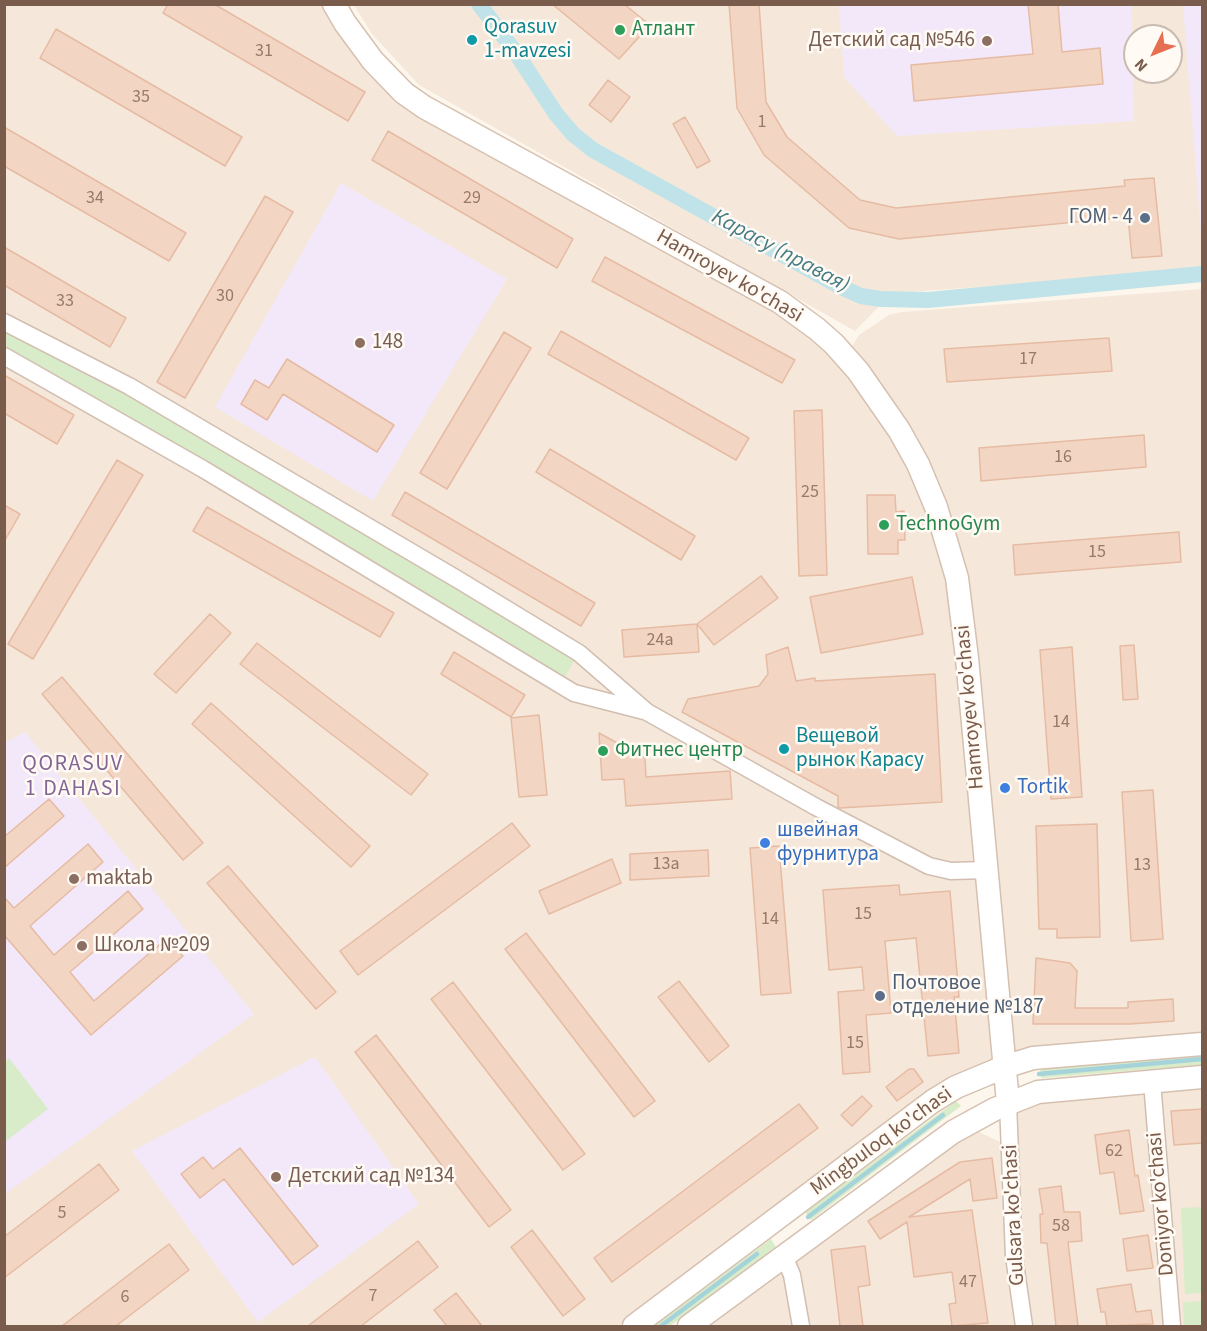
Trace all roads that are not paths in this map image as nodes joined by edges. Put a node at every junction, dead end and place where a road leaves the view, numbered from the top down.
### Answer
1 (334, 4) edge
2 (4, 322) edge
3 (4, 356) edge
4 (647, 712) junction
5 (986, 870) junction
6 (1203, 1044) edge
7 (1004, 1066) junction
8 (1203, 1077) edge
9 (1152, 1082) junction
10 (1008, 1103) junction
11 (750, 1239) junction
12 (777, 1262) junction
13 (634, 1326) edge
14 (689, 1326) edge
15 (801, 1326) edge
16 (1024, 1326) edge
17 (1172, 1326) edge

1 - 5 main road, Hamroyev ko'chasi
2 - 4 street
3 - 4 street
4 - 5 street
5 - 7 main road, Hamroyev ko'chasi
6 - 7 main road, Mingbuloq ko'chasi
7 - 10 main road, Hamroyev ko'chasi
7 - 11 main road, Mingbuloq ko'chasi
8 - 9 main road, Mingbuloq ko'chasi
9 - 10 main road, Mingbuloq ko'chasi
9 - 17 street, Doniyor ko'chasi
10 - 12 main road, Mingbuloq ko'chasi
10 - 16 street, Gulsara ko'chasi
11 - 12 main road
11 - 13 main road, Mingbuloq ko'chasi
12 - 14 main road, Mingbuloq ko'chasi
12 - 15 street

